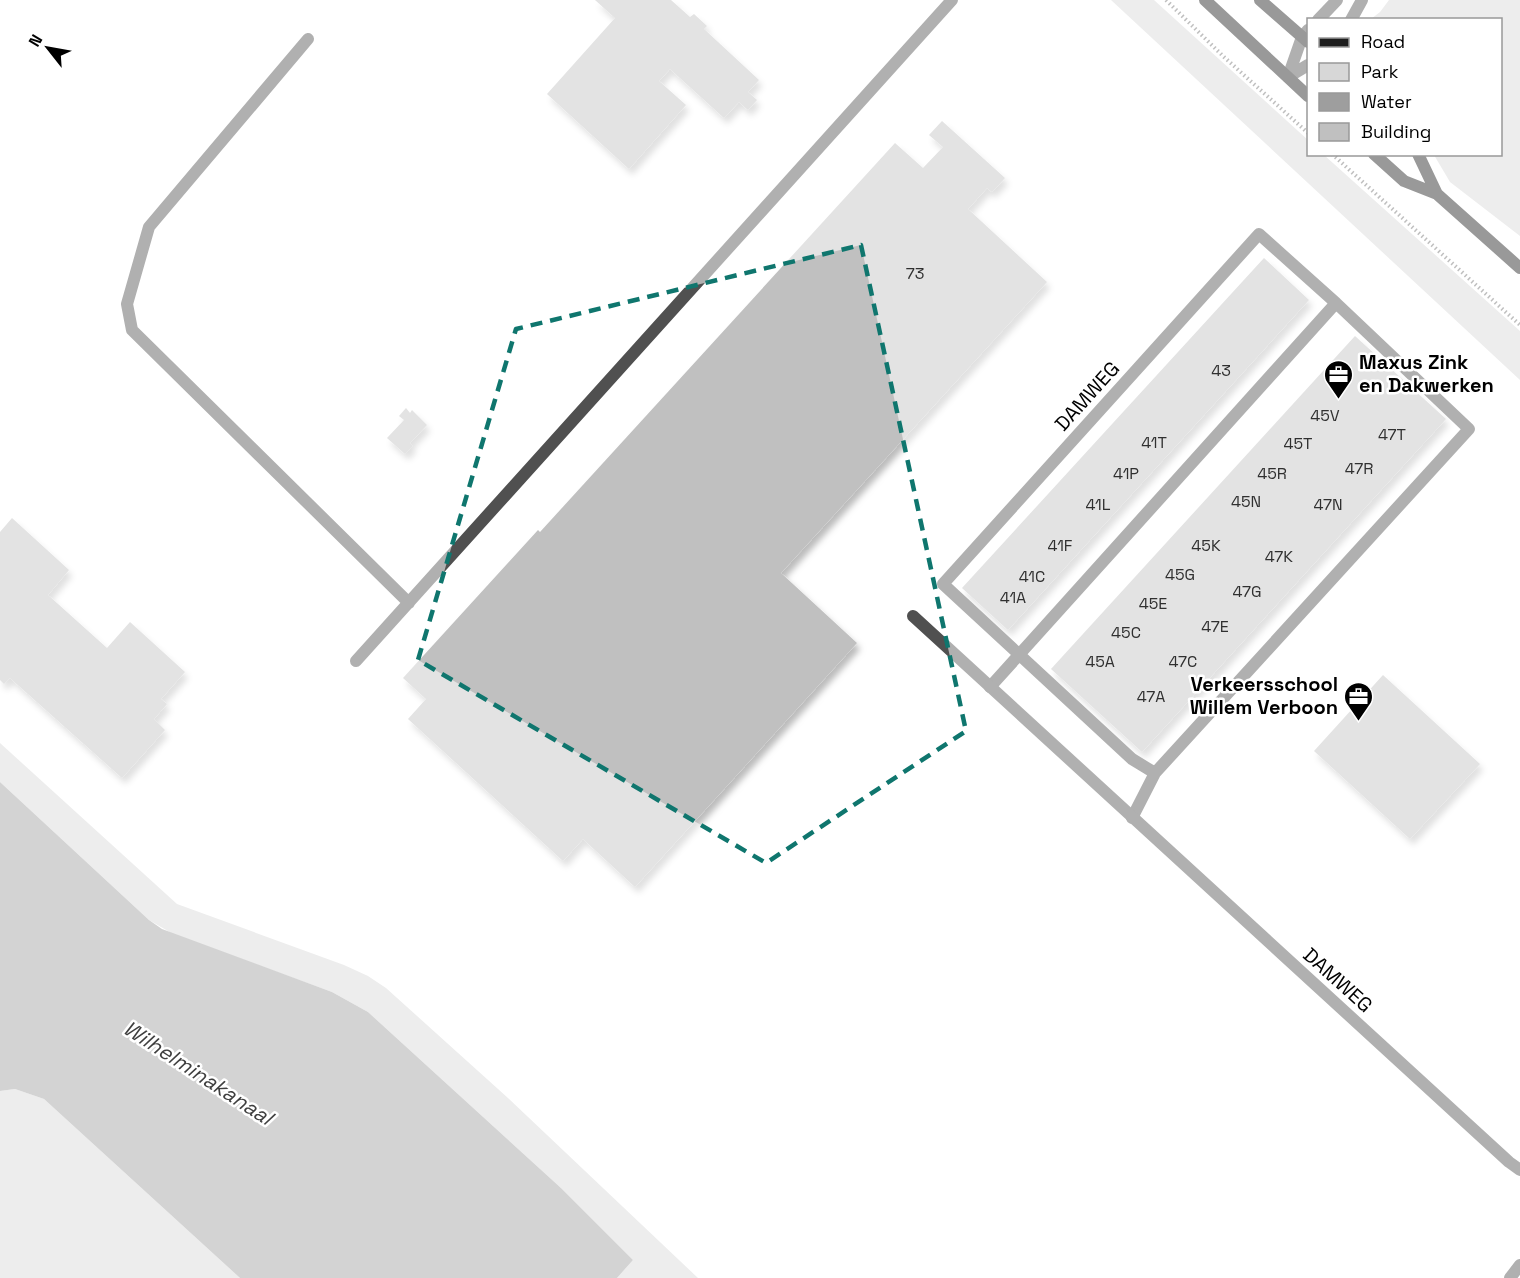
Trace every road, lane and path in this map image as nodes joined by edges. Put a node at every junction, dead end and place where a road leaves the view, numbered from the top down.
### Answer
1 (952, 0) edge
2 (1166, 0) edge
3 (1204, 0) edge
4 (1260, 0) edge
5 (1337, 0) edge
6 (1362, 0) edge
7 (1320, 18) edge
8 (1352, 18) edge
9 (1306, 36) edge
10 (308, 39) dead end
11 (1307, 66) edge
12 (1288, 77) junction
13 (1307, 95) edge
14 (1307, 132) edge
15 (1334, 156) edge
16 (1376, 156) edge
17 (1419, 156) edge
18 (1437, 194) junction
19 (1520, 268) edge
20 (1336, 303) junction
21 (1520, 325) edge
22 (409, 603) junction
23 (913, 616) dead end
24 (1020, 655) junction
25 (356, 661) dead end
26 (990, 687) junction
27 (1155, 773) junction
28 (1132, 818) junction
29 (1520, 1170) edge
30 (1520, 1265) edge
31 (1510, 1278) edge

1 - 22 street
2 - 14 path
3 - 12 main road
4 - 9 main road
5 - 7 street
6 - 8 street
9 - 12 street
10 - 22 street
11 - 12 street
12 - 13 main road
15 - 21 path
16 - 18 main road
17 - 18 main road
18 - 19 main road
20 - 24 street
20 - 24 street, DAMWEG
20 - 27 street, DAMWEG
22 - 25 street
23 - 26 street, DAMWEG
24 - 26 street
24 - 27 street, DAMWEG
26 - 28 street, DAMWEG
27 - 28 street, DAMWEG
28 - 29 street, DAMWEG
30 - 31 street

